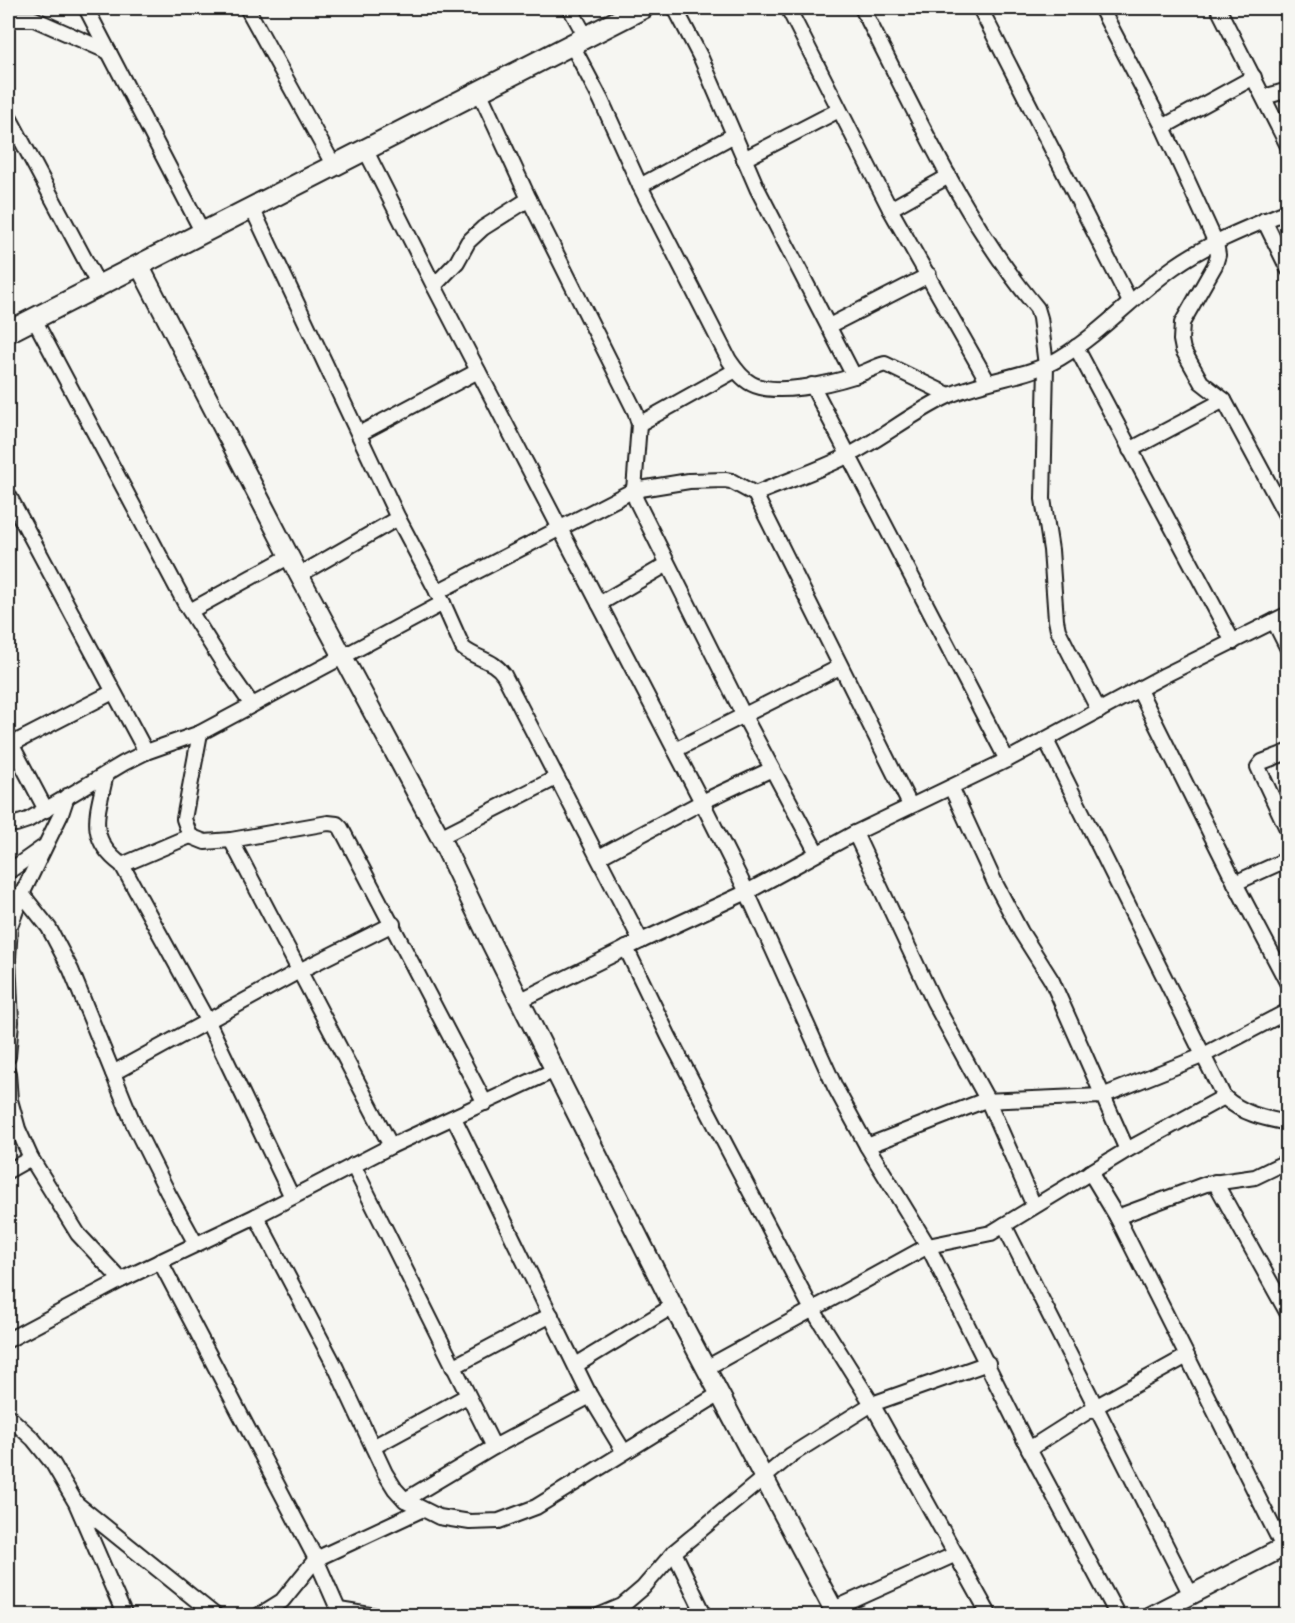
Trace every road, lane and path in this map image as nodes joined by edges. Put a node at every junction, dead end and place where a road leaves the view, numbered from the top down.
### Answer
1 (86, 8) edge
2 (247, 8) edge
3 (570, 8) edge
4 (643, 8) edge
5 (675, 8) edge
6 (788, 8) edge
7 (862, 8) edge
8 (980, 8) edge
9 (1101, 8) edge
10 (1218, 8) edge
11 (8, 20) edge
12 (579, 41) junction
13 (109, 52) junction
14 (1254, 77) junction
15 (1287, 90) edge
16 (479, 91) junction
17 (1264, 97) junction
18 (839, 110) junction
19 (8, 115) edge
20 (1163, 127) junction
21 (734, 135) junction
22 (1287, 146) edge
23 (365, 149) junction
24 (744, 159) junction
25 (334, 166) junction
26 (949, 176) junction
27 (640, 186) junction
28 (529, 199) junction
29 (252, 208) junction
30 (890, 209) junction
31 (1287, 211) edge
32 (1264, 220) junction
33 (202, 233) junction
34 (1216, 243) junction
35 (139, 265) junction
36 (1287, 269) edge
37 (929, 275) junction
38 (99, 286) junction
39 (434, 286) junction
40 (1130, 302) junction
41 (34, 319) junction
42 (828, 326) junction
43 (8, 332) edge
44 (1076, 347) junction
45 (1046, 365) junction
46 (736, 370) junction
47 (478, 371) junction
48 (854, 376) junction
49 (988, 382) junction
50 (812, 385) junction
51 (949, 395) junction
52 (1224, 400) junction
53 (639, 424) junction
54 (359, 434) junction
55 (1130, 450) junction
56 (849, 455) junction
57 (634, 490) junction
58 (8, 494) edge
59 (755, 494) junction
60 (398, 518) junction
61 (1287, 519) edge
62 (560, 529) junction
63 (290, 556) junction
64 (666, 564) junction
65 (299, 575) junction
66 (440, 598) junction
67 (599, 604) junction
68 (190, 611) junction
69 (1287, 614) edge
70 (1274, 621) junction
71 (1233, 642) junction
72 (1287, 649) edge
73 (344, 656) junction
74 (840, 667) junction
75 (1139, 690) junction
76 (113, 692) junction
77 (252, 705) junction
78 (1099, 711) junction
79 (744, 716) junction
80 (200, 733) junction
81 (10, 740) edge
82 (1046, 740) junction
83 (675, 750) junction
84 (146, 752) junction
85 (1287, 752) edge
86 (1007, 760) junction
87 (772, 769) junction
88 (106, 774) junction
89 (556, 778) junction
90 (951, 787) junction
91 (67, 796) junction
92 (702, 802) junction
93 (910, 805) junction
94 (46, 810) junction
95 (8, 823) edge
96 (1287, 831) edge
97 (855, 833) junction
98 (190, 836) junction
99 (440, 837) junction
100 (231, 840) junction
101 (44, 847) junction
102 (817, 853) junction
103 (599, 857) junction
104 (1287, 859) edge
105 (122, 865) junction
106 (8, 873) edge
107 (1235, 883) junction
108 (747, 892) junction
109 (22, 894) junction
110 (393, 924) junction
111 (641, 941) junction
112 (626, 948) junction
113 (299, 971) junction
114 (1287, 984) edge
115 (521, 1000) junction
116 (1287, 1011) edge
117 (208, 1022) junction
118 (1202, 1056) junction
119 (8, 1057) edge
120 (555, 1070) junction
121 (8, 1073) edge
122 (113, 1073) junction
123 (1102, 1096) junction
124 (1224, 1097) junction
125 (988, 1101) junction
126 (485, 1103) junction
127 (454, 1118) junction
128 (1287, 1123) edge
129 (391, 1146) junction
130 (867, 1146) junction
131 (1127, 1150) junction
132 (31, 1158) junction
133 (1287, 1161) edge
134 (353, 1165) junction
135 (8, 1171) edge
136 (1090, 1172) junction
137 (1215, 1182) junction
138 (292, 1197) junction
139 (1034, 1206) junction
140 (256, 1216) junction
141 (1117, 1217) junction
142 (1004, 1225) junction
143 (196, 1244) junction
144 (928, 1246) junction
145 (160, 1261) junction
146 (121, 1280) junction
147 (673, 1306) junction
148 (813, 1310) junction
149 (1287, 1314) edge
150 (551, 1316) junction
151 (8, 1340) edge
152 (1187, 1356) junction
153 (988, 1363) junction
154 (576, 1365) junction
155 (453, 1367) junction
156 (706, 1368) junction
157 (719, 1394) junction
158 (466, 1396) junction
159 (590, 1396) junction
160 (872, 1404) junction
161 (1095, 1407) junction
162 (8, 1416) edge
163 (373, 1447) junction
164 (494, 1447) junction
165 (1029, 1449) junction
166 (624, 1452) junction
167 (764, 1479) junction
168 (405, 1500) junction
169 (76, 1503) junction
170 (421, 1510) junction
171 (1285, 1546) edge
172 (674, 1552) junction
173 (956, 1554) junction
174 (316, 1559) junction
175 (1191, 1595) junction
176 (836, 1612) edge
177 (340, 1613) edge
178 (125, 1616) edge
179 (216, 1616) edge
180 (258, 1616) edge
181 (376, 1616) edge
182 (598, 1616) edge
183 (705, 1616) edge
184 (990, 1616) edge
185 (1118, 1616) edge
186 (1150, 1616) edge

1 - 13 street
2 - 25 street
3 - 12 street
4 - 12 main road
5 - 21 street
6 - 18 street
7 - 26 street
8 - 40 street
9 - 20 street
10 - 14 street
11 - 13 street
12 - 16 main road
12 - 27 street
13 - 33 street
14 - 17 street
14 - 20 street
15 - 17 street
16 - 23 main road
16 - 28 street
17 - 22 street
18 - 24 street
18 - 30 street
19 - 38 street
20 - 34 street
21 - 24 street
21 - 27 street
23 - 25 main road
23 - 39 street
24 - 42 street
25 - 29 main road
26 - 30 street
26 - 45 street
27 - 46 street
28 - 39 street
28 - 53 street
29 - 33 main road
29 - 54 street
30 - 37 street
31 - 32 street
32 - 34 street
32 - 36 street
33 - 35 main road
34 - 40 street
34 - 52 street
35 - 38 main road
35 - 63 street
37 - 42 street
37 - 49 street
38 - 41 main road
39 - 47 street
40 - 44 street
41 - 43 main road
41 - 68 street
42 - 48 street
44 - 45 street
44 - 55 street
45 - 49 street
45 - 78 street
46 - 50 street
46 - 53 street
47 - 54 street
47 - 62 street
48 - 50 street
48 - 51 street
49 - 51 street
50 - 56 street
51 - 56 street
52 - 55 street
52 - 61 street
53 - 57 street
54 - 60 street
55 - 71 street
56 - 59 street
56 - 86 street
57 - 59 street
57 - 62 street
57 - 64 street
58 - 76 street
59 - 74 street
60 - 65 street
60 - 66 street
62 - 66 street
62 - 67 street
63 - 65 street
63 - 68 street
64 - 67 street
64 - 79 street
65 - 73 street
66 - 73 street
66 - 89 street
67 - 83 street
68 - 77 street
69 - 70 street
70 - 71 street
70 - 72 street
71 - 75 street
73 - 77 street
73 - 99 street
74 - 79 street
74 - 93 street
75 - 78 street
75 - 107 street
76 - 81 street
76 - 84 street
77 - 80 street
78 - 82 street
79 - 83 street
79 - 87 street
80 - 84 street
80 - 98 street
81 - 94 street
82 - 86 street
82 - 118 street
83 - 92 street
84 - 88 street
85 - 96 street
86 - 90 street
87 - 92 street
87 - 102 street
88 - 91 street
88 - 105 street
89 - 99 street
89 - 103 street
90 - 93 street
90 - 123 street
91 - 94 street
91 - 101 street
92 - 103 street
92 - 108 street
93 - 97 street
94 - 95 street
97 - 102 street
97 - 125 street
98 - 100 street
98 - 105 street
99 - 115 street
100 - 110 street
100 - 113 street
101 - 106 street
101 - 109 street
102 - 108 street
103 - 111 street
104 - 107 street
105 - 117 street
107 - 114 street
108 - 111 street
108 - 130 street
109 - 119 street
109 - 122 street
110 - 113 street
110 - 126 street
111 - 112 street
112 - 115 street
112 - 148 street
113 - 117 street
113 - 129 street
115 - 120 street
116 - 118 street
117 - 122 street
117 - 138 street
118 - 123 street
118 - 124 street
120 - 126 street
120 - 147 street
121 - 132 street
122 - 143 street
123 - 125 street
123 - 131 street
124 - 128 street
124 - 131 street
125 - 130 street
125 - 139 street
126 - 127 street
127 - 129 street
127 - 150 street
129 - 134 street
130 - 144 street
131 - 136 street
132 - 135 street
132 - 146 street
133 - 137 street
134 - 138 street
134 - 155 street
136 - 139 street
136 - 141 street
137 - 141 street
137 - 149 street
138 - 140 street
139 - 142 street
140 - 143 street
140 - 163 street
141 - 152 street
142 - 144 street
142 - 161 street
143 - 145 street
144 - 148 street
144 - 153 street
145 - 146 street
145 - 174 street
146 - 151 street
147 - 154 street
147 - 156 street
148 - 156 street
148 - 160 street
150 - 154 street
150 - 155 street
152 - 161 street
152 - 171 street
153 - 160 street
153 - 165 street
154 - 159 street
155 - 158 street
156 - 157 street
157 - 166 street
157 - 167 street
158 - 163 street
158 - 164 street
159 - 164 street
159 - 166 street
160 - 167 street
160 - 173 street
161 - 165 street
161 - 175 street
162 - 169 street
163 - 168 street
164 - 168 street
165 - 185 street
166 - 170 street
167 - 172 street
167 - 176 street
168 - 170 street
169 - 178 street
169 - 179 street
170 - 174 street
171 - 175 street
172 - 182 street
172 - 183 street
173 - 176 street
173 - 184 street
174 - 177 street
174 - 180 street
175 - 186 street
177 - 181 street

